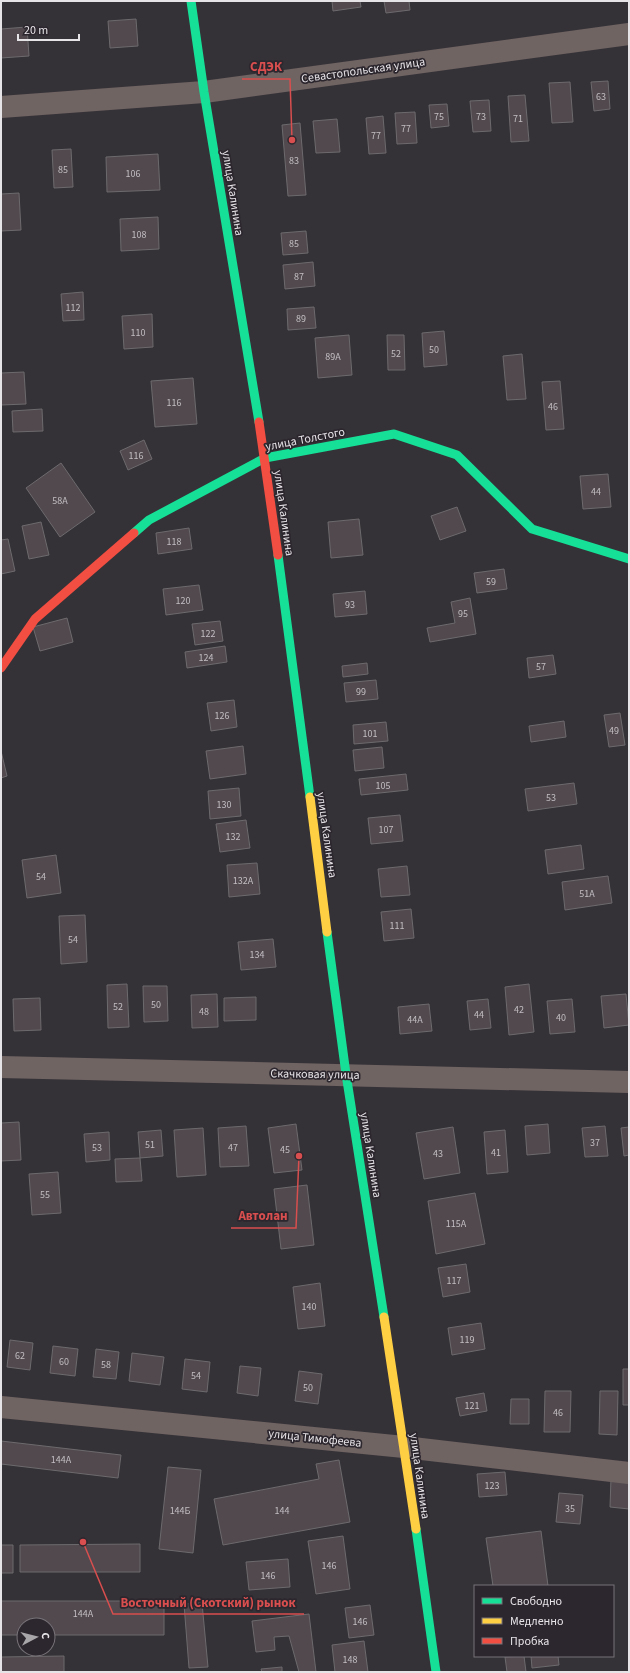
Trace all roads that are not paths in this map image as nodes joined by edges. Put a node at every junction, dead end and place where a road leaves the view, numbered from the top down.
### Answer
1 (191, 1) edge
2 (629, 34) edge
3 (204, 92) junction
4 (1, 107) edge
5 (265, 458) junction
6 (629, 559) edge
7 (1, 668) edge
8 (1, 1066) edge
9 (346, 1074) junction
10 (629, 1082) edge
11 (1, 1407) edge
12 (404, 1447) junction
13 (629, 1473) edge
14 (436, 1672) edge

1 - 3 main road, улица Калинина
2 - 3 street, Севастопольская улица
3 - 4 street, Севастопольская улица
3 - 5 main road, улица Калинина
5 - 6 main road, улица Толстого
5 - 7 main road, улица Толстого
5 - 9 main road, улица Калинина
8 - 9 street, Скачковая улица
9 - 10 street, Скачковая улица
9 - 12 main road, улица Калинина
11 - 12 street, улица Тимофеева
12 - 13 street, улица Тимофеева
12 - 14 main road, улица Калинина

